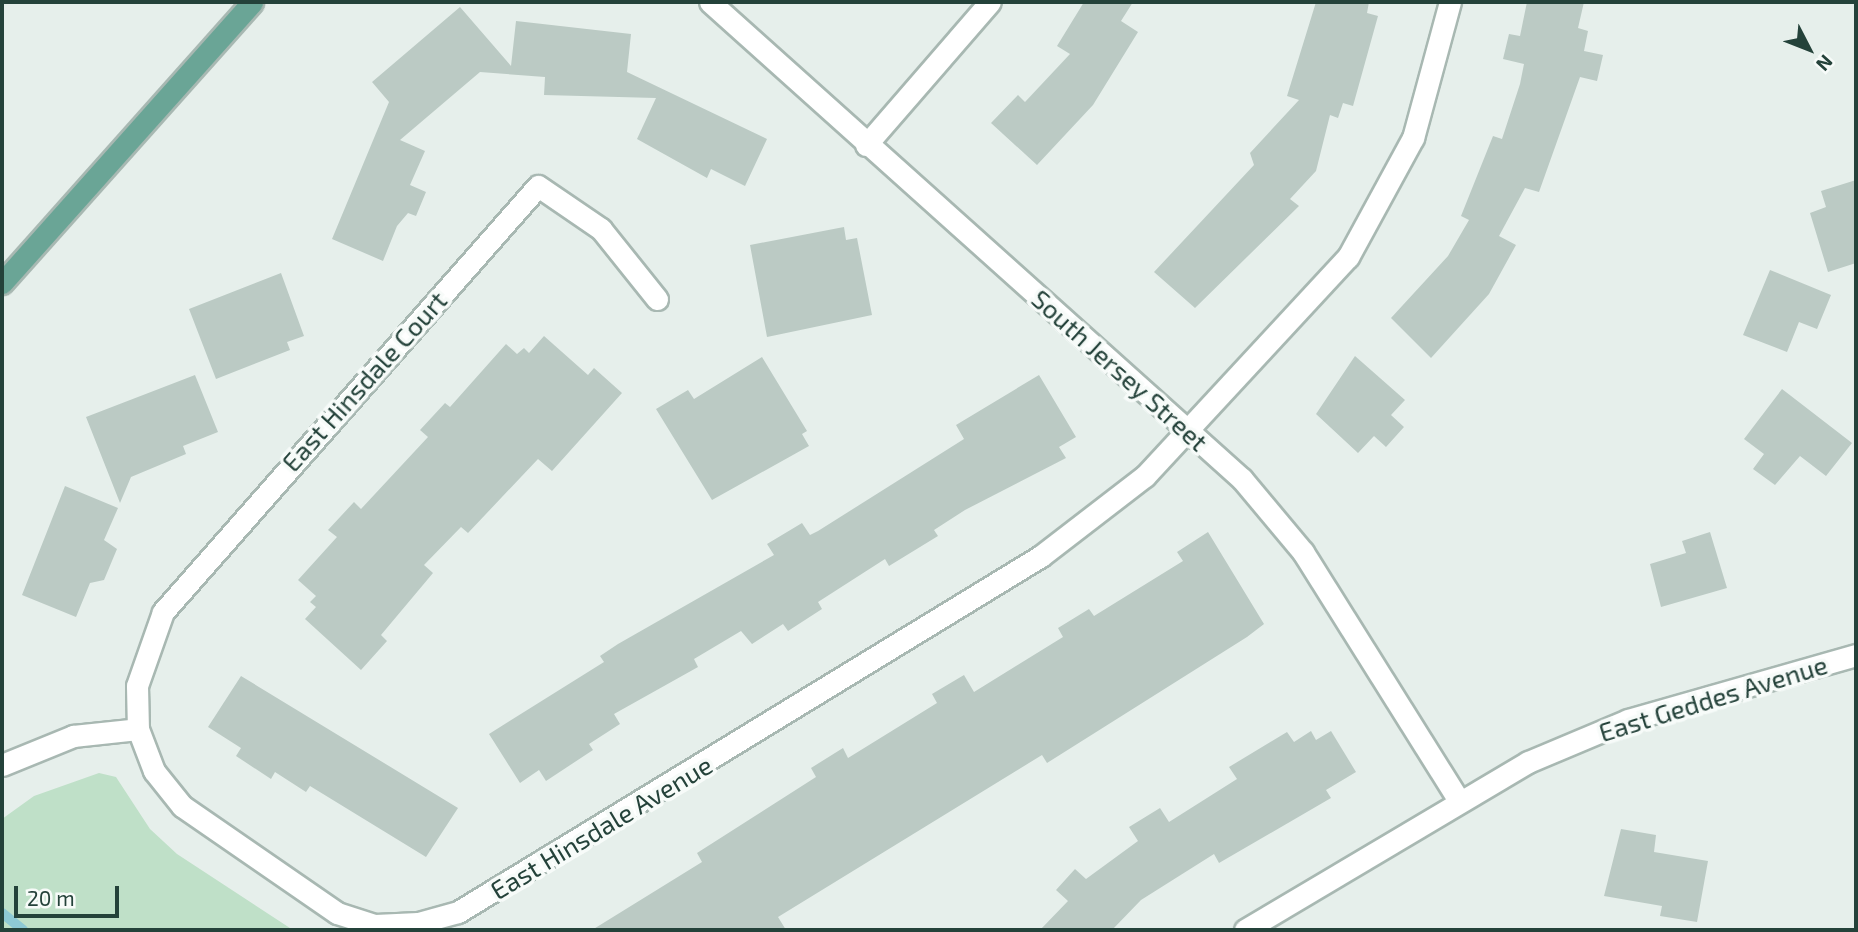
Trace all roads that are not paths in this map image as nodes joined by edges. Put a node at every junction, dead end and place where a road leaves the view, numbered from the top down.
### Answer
1 (252, 2) edge
2 (710, 2) edge
3 (990, 2) edge
4 (1450, 2) edge
5 (866, 145) junction
6 (2, 283) edge
7 (657, 299) dead end
8 (1190, 431) junction
9 (1856, 655) edge
10 (138, 729) junction
11 (2, 765) edge
12 (1458, 799) junction
13 (1245, 930) edge

1 - 6 main road
2 - 5 street, South Jersey Street
3 - 5 street
4 - 8 street, East Hinsdale Avenue
5 - 8 street, South Jersey Street
7 - 10 street, East Hinsdale Court
8 - 10 street, East Hinsdale Avenue
8 - 12 street, South Jersey Street
9 - 12 street, East Geddes Avenue
10 - 11 street
12 - 13 street, East Geddes Avenue

